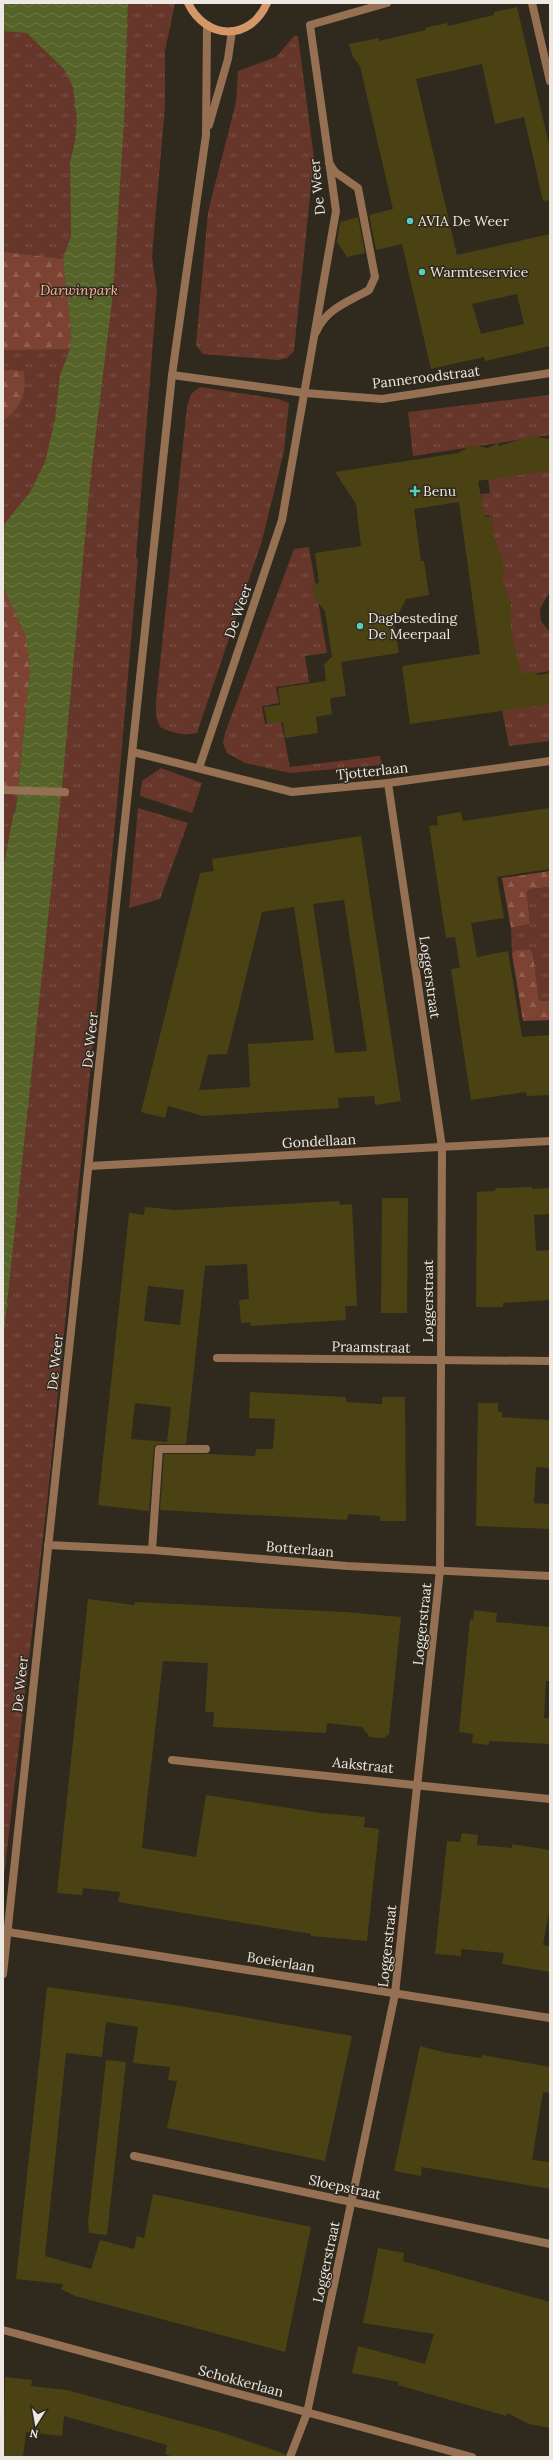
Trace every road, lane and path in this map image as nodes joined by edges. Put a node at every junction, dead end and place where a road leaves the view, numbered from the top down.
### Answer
1 (188, 3) edge
2 (267, 3) edge
3 (387, 3) edge
4 (532, 3) edge
5 (207, 26) junction
6 (232, 31) junction
7 (550, 81) edge
8 (206, 135) junction
9 (328, 162) junction
10 (315, 334) junction
11 (550, 373) edge
12 (172, 375) junction
13 (305, 392) junction
14 (133, 752) junction
15 (550, 761) edge
16 (199, 768) junction
17 (388, 783) junction
18 (3, 790) edge
19 (65, 792) dead end
20 (550, 1141) edge
21 (442, 1147) junction
22 (90, 1166) junction
23 (217, 1358) dead end
24 (441, 1360) junction
25 (550, 1361) edge
26 (206, 1449) dead end
27 (48, 1545) junction
28 (152, 1550) junction
29 (440, 1570) junction
30 (550, 1576) edge
31 (172, 1760) dead end
32 (418, 1784) junction
33 (550, 1799) edge
34 (8, 1932) junction
35 (3, 1974) edge
36 (395, 1994) junction
37 (550, 2018) edge
38 (134, 2156) dead end
39 (352, 2202) junction
40 (550, 2244) edge
41 (3, 2330) edge
42 (307, 2413) junction
43 (290, 2457) edge
44 (472, 2457) edge

1 - 5 main road
2 - 6 main road
3 - 9 street, De Weer
4 - 7 street
5 - 6 main road
5 - 8 street, De Weer
6 - 8 street, De Weer
8 - 12 street, De Weer
9 - 10 street, De Weer
9 - 10 street
10 - 13 street, De Weer
11 - 13 street, Panneroodstraat
12 - 13 street
12 - 14 street, De Weer
13 - 16 street, De Weer
14 - 16 street
14 - 22 street, De Weer
15 - 17 street, Tjotterlaan
16 - 17 street, Tjotterlaan
17 - 21 street, Loggerstraat
18 - 19 street
20 - 21 street, Gondellaan
21 - 22 street, Gondellaan
21 - 24 street, Loggerstraat
22 - 27 street, De Weer
23 - 24 street, Praamstraat
24 - 25 street, Praamstraat
24 - 29 street, Loggerstraat
26 - 28 street
27 - 28 street, Botterlaan
27 - 34 street, De Weer
28 - 29 street, Botterlaan
29 - 30 street, Botterlaan
29 - 32 street, Loggerstraat
31 - 32 street, Aakstraat
32 - 33 street, Aakstraat
32 - 36 street, Loggerstraat
34 - 35 street, De Weer
34 - 36 street, Boeierlaan
36 - 37 street, Boeierlaan
36 - 39 street, Loggerstraat
38 - 39 street, Sloepstraat
39 - 40 street, Sloepstraat
39 - 42 street, Loggerstraat
41 - 42 street, Schokkerlaan
42 - 43 street, Loggerstraat
42 - 44 street, Schokkerlaan

